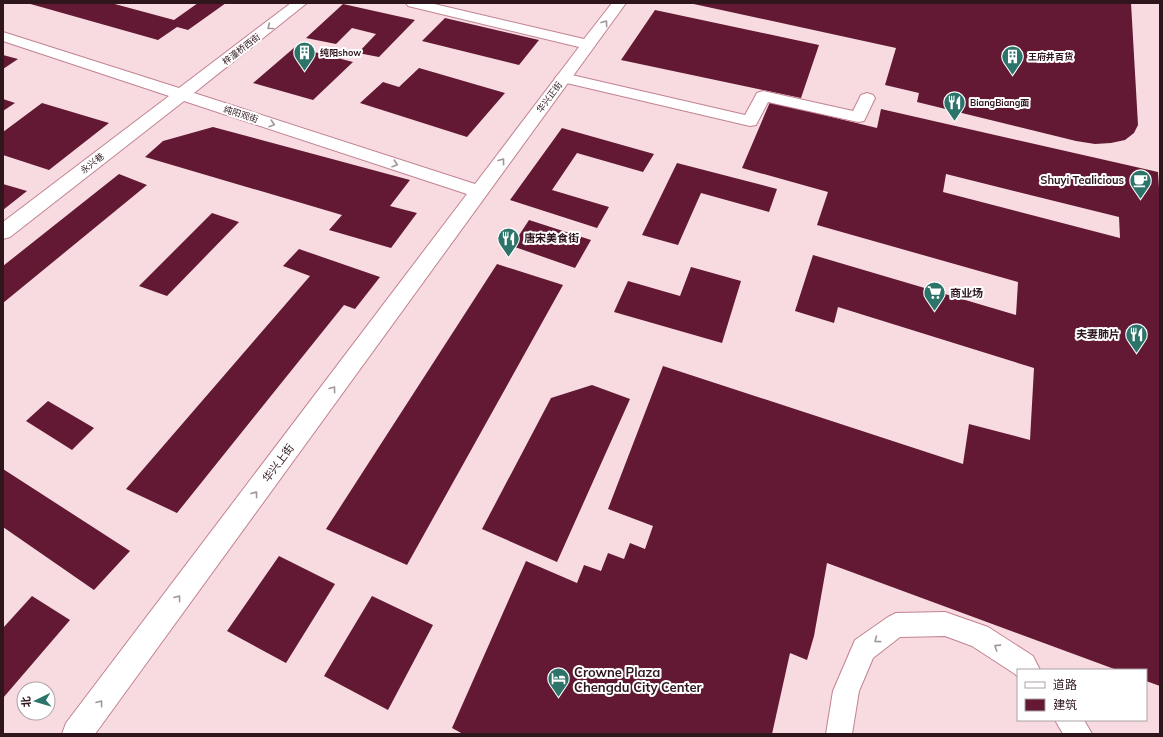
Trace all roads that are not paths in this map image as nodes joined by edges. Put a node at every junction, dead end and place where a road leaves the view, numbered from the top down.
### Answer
1 (300, 3) edge
2 (414, 3) edge
3 (619, 3) edge
4 (3, 36) edge
5 (589, 45) junction
6 (564, 78) junction
7 (181, 94) junction
8 (867, 98) dead end
9 (479, 192) junction
10 (3, 232) edge
11 (1027, 669) edge
12 (1069, 721) edge
13 (77, 734) edge
14 (838, 734) edge
15 (1079, 734) edge

1 -> 7 street, 梓潼桥西街
2 - 5 street
5 -> 3 street, 华兴正街
4 - 7 street, 纯阳观街
5 - 6 street, 华兴正街
6 - 8 street
9 -> 6 street, 华兴正街
7 -> 9 street, 纯阳观街
7 - 10 street, 永兴巷
13 -> 9 street, 华兴上街
11 -> 14 lane
12 - 15 lane

